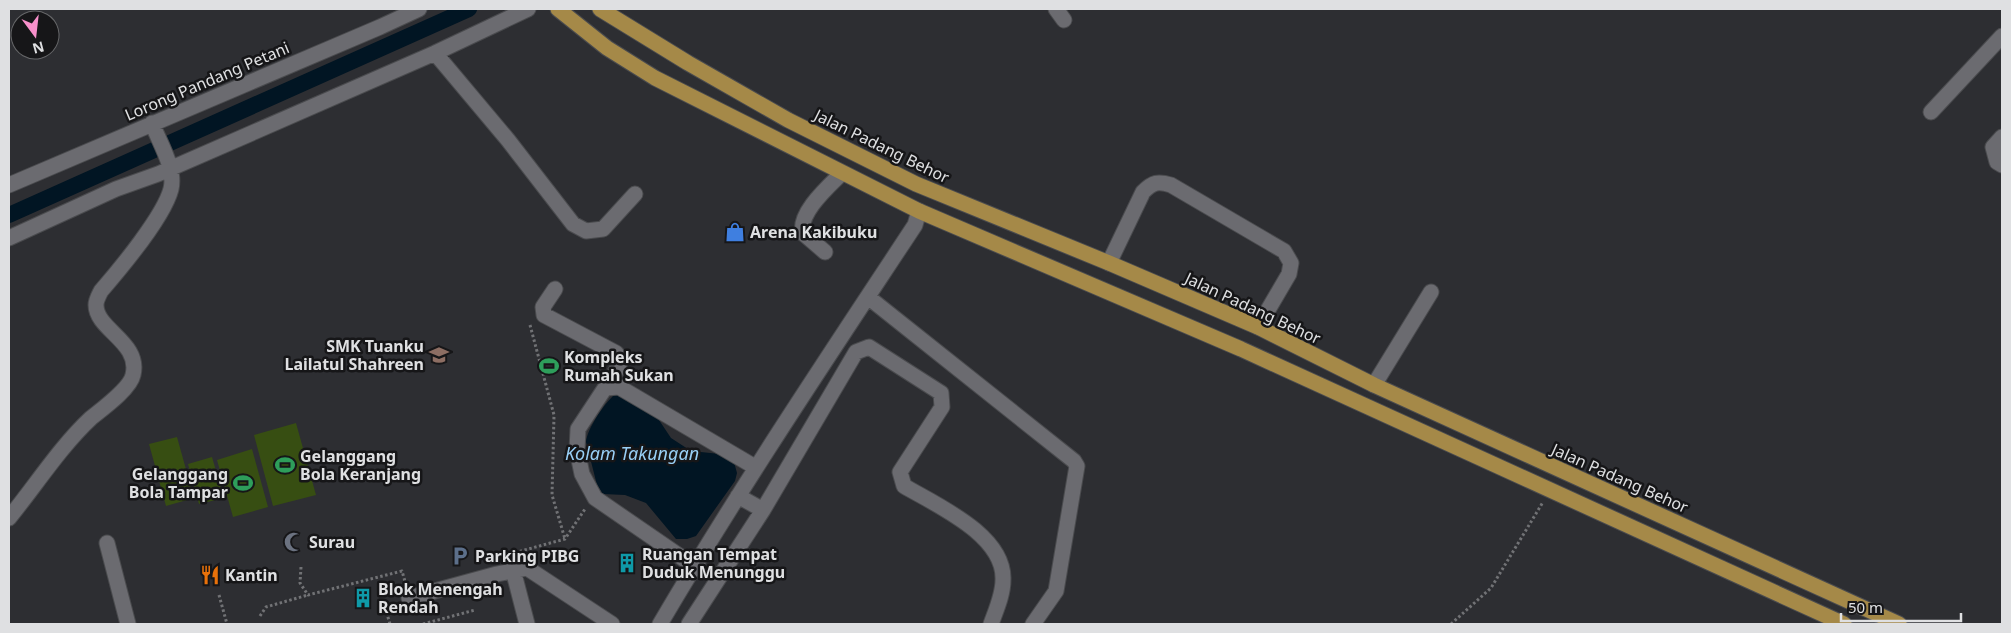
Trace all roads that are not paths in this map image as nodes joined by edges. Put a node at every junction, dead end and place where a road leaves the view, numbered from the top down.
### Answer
1 (419, 9) edge
2 (528, 9) edge
3 (558, 9) edge
4 (600, 9) edge
5 (2002, 36) edge
6 (435, 53) junction
7 (1931, 112) dead end
8 (153, 126) junction
9 (1998, 142) edge
10 (2002, 165) edge
11 (169, 166) junction
12 (842, 173) junction
13 (916, 184) junction
14 (9, 185) edge
15 (635, 194) dead end
16 (919, 211) junction
17 (9, 238) edge
18 (825, 252) dead end
19 (1109, 263) junction
20 (554, 288) dead end
21 (1430, 292) dead end
22 (868, 298) junction
23 (1258, 328) junction
24 (1374, 385) junction
25 (605, 388) junction
26 (755, 467) junction
27 (738, 496) junction
28 (763, 510) junction
29 (9, 518) edge
30 (107, 542) dead end
31 (694, 566) junction
32 (513, 570) junction
33 (409, 598) road end
34 (128, 624) edge
35 (527, 624) edge
36 (612, 624) edge
37 (660, 624) edge
38 (689, 624) edge
39 (991, 624) edge
40 (1033, 624) edge
41 (1844, 624) edge
42 (1899, 624) edge

1 - 8 street, Lorong Pandang Petani
2 - 6 street
3 - 12 main road
4 - 13 main road, Jalan Padang Behor
5 - 7 street
6 - 11 street
6 - 15 street
8 - 11 street
8 - 14 street, Lorong Pandang Petani
9 - 10 street
11 - 17 street
11 - 29 street
12 - 16 main road
12 - 18 street
13 - 16 main road
13 - 19 main road, Jalan Padang Behor
16 - 22 street
16 - 41 main road
19 - 23 main road, Jalan Padang Behor
19 - 23 street
20 - 25 street
21 - 24 street
22 - 26 street
22 - 40 street
23 - 24 main road, Jalan Padang Behor
24 - 42 main road, Jalan Padang Behor
25 - 26 street
25 - 31 street
26 - 27 street
27 - 28 street
27 - 31 street
28 - 38 street
28 - 39 street
30 - 34 street
31 - 37 street
32 - 33 street
32 - 35 street
32 - 36 street

